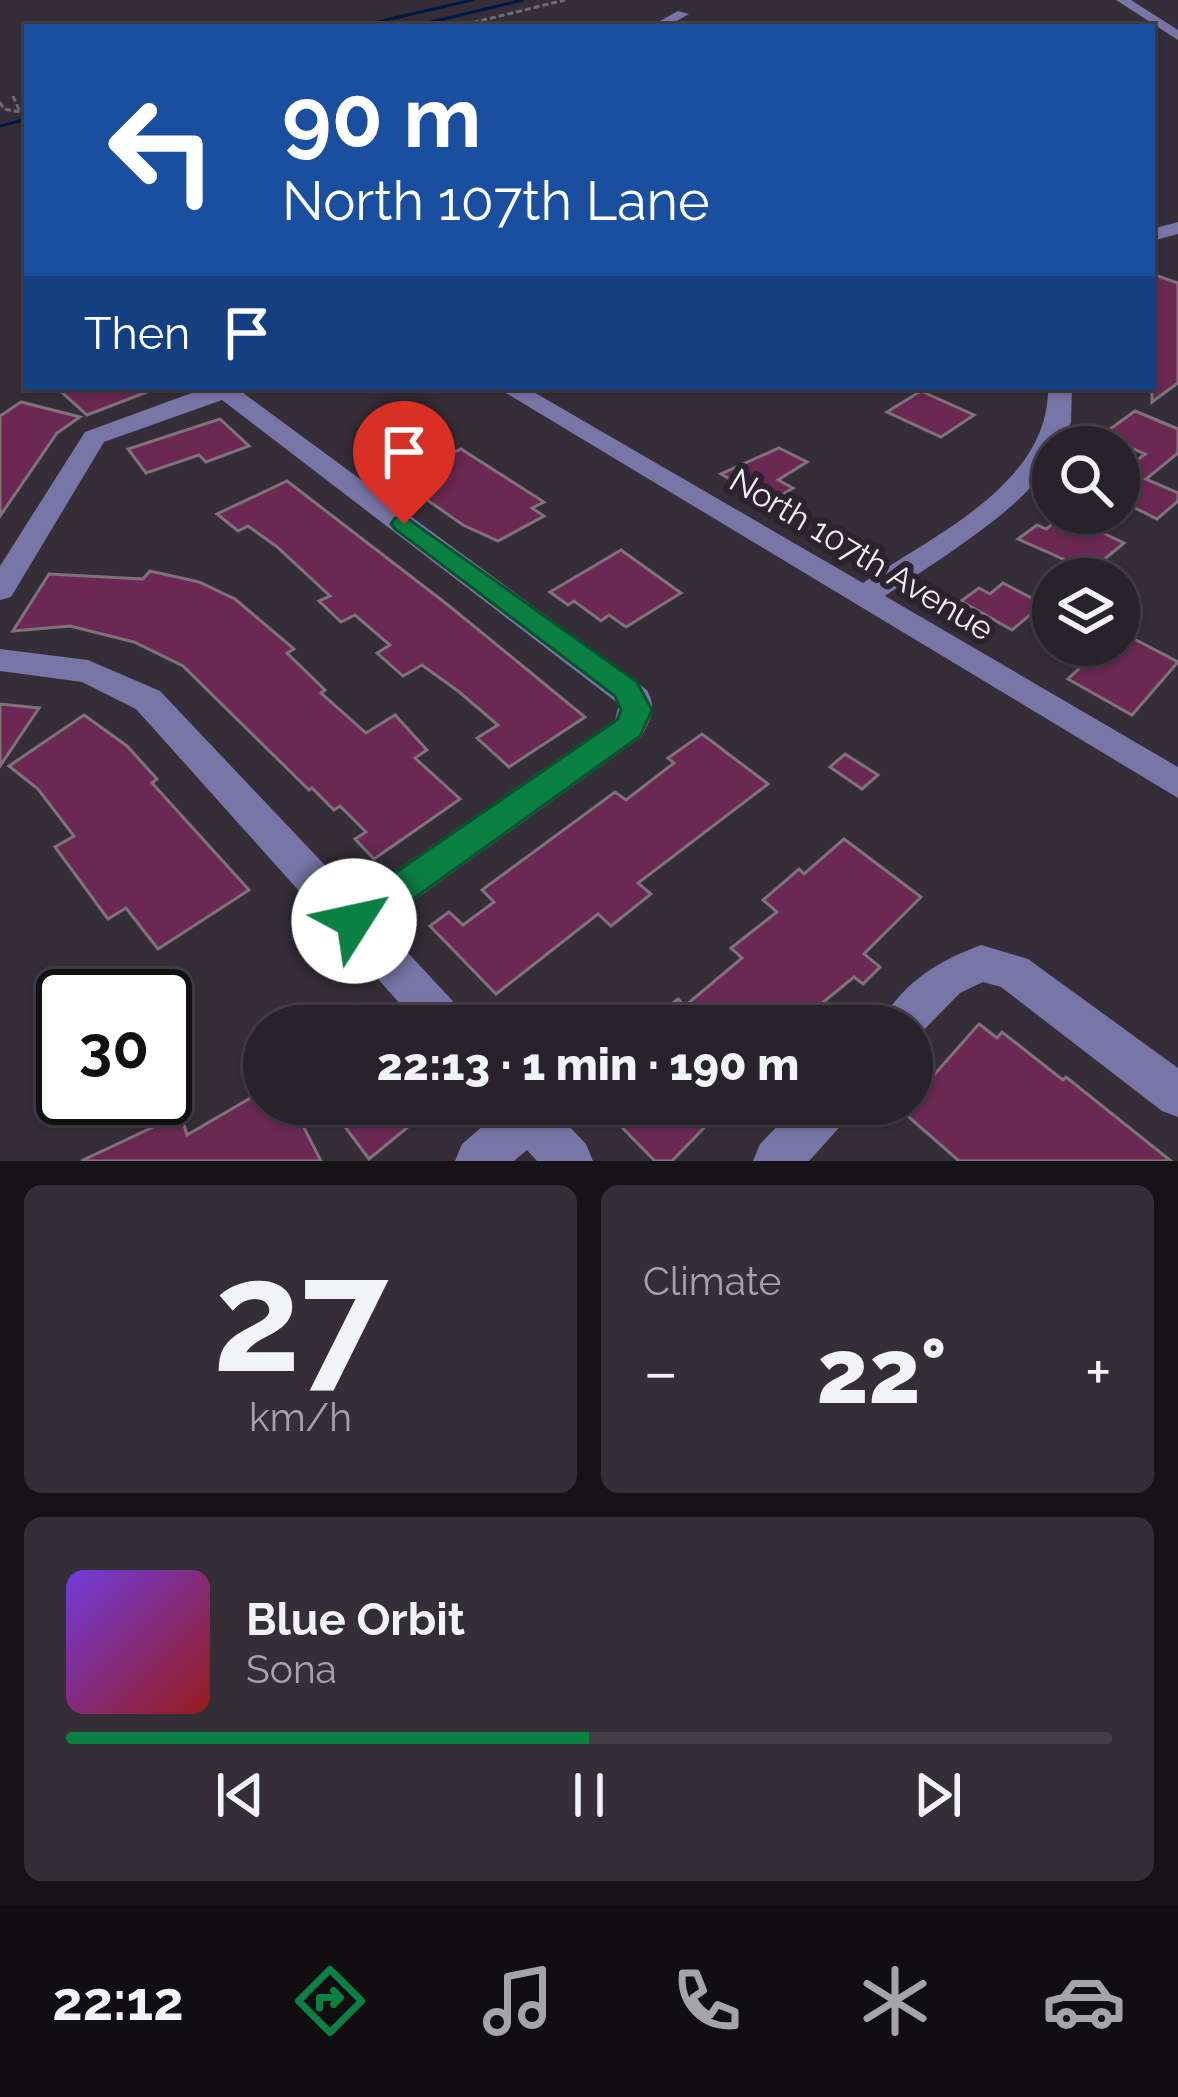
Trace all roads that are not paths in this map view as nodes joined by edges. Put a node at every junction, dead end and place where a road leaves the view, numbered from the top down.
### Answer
1 (1121, 0) edge
2 (683, 14) dead end
3 (662, 24) edge
4 (1178, 36) edge
5 (220, 390) edge
6 (224, 390) edge
7 (513, 390) edge
8 (1060, 390) edge
9 (0, 590) edge
10 (864, 597) junction
11 (0, 660) edge
12 (1178, 784) edge
13 (354, 921) junction
14 (429, 1005) edge
15 (922, 1005) edge
16 (1178, 1095) edge
17 (511, 1125) edge
18 (537, 1125) edge
19 (810, 1125) edge
20 (479, 1161) edge
21 (569, 1161) edge
22 (777, 1161) edge

1 - 4 street
2 - 3 street
5 - 9 street
6 - 13 street
7 - 10 street, North 107th Avenue
8 - 10 street
10 - 12 street, North 107th Avenue
11 - 13 street
13 - 14 street
15 - 16 street
17 - 20 street
18 - 21 street
19 - 22 street

